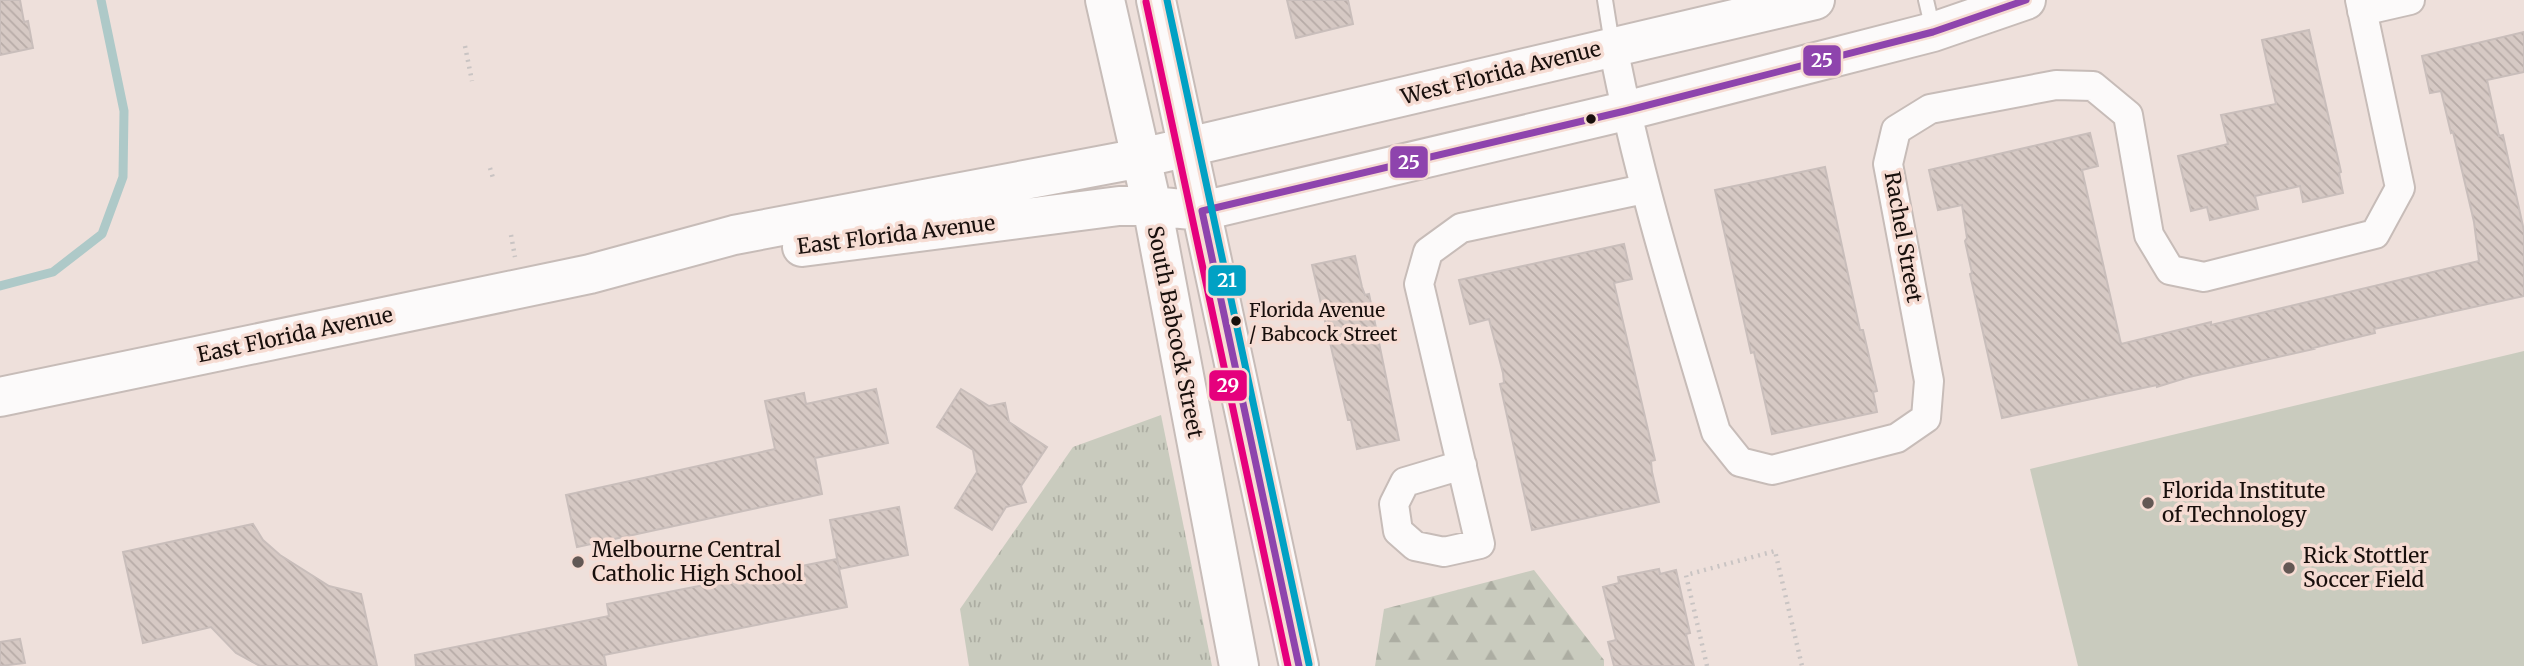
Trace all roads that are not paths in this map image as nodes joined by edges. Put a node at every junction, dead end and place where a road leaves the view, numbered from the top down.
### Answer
1 (1105, 0) edge
2 (1156, 0) edge
3 (1605, 0) edge
4 (1815, 0) edge
5 (2026, 0) edge
6 (2410, 0) edge
7 (2361, 6) edge
8 (1929, 16) edge
9 (1613, 46) junction
10 (1625, 111) junction
11 (1187, 146) junction
12 (1140, 158) junction
13 (1644, 189) junction
14 (1152, 206) junction
15 (1202, 211) junction
16 (590, 274) junction
17 (0, 397) edge
18 (1462, 465) dead end
19 (1239, 666) edge
20 (1299, 666) edge

1 - 12 street, South Babcock Street
2 - 11 street
3 - 9 lane
4 - 9 street, West Florida Avenue
5 - 8 street
6 - 7 street, Rachel Street
7 - 13 street, Rachel Street
8 - 10 street
9 - 10 street, Rachel Street
9 - 11 street, West Florida Avenue
10 - 13 street, Rachel Street
10 - 15 street
11 - 12 street, East Florida Avenue
11 - 15 street
12 - 14 street, South Babcock Street
12 - 16 street, East Florida Avenue
13 - 18 street
14 - 15 street, East Florida Avenue
14 - 16 street, East Florida Avenue
14 - 19 street, South Babcock Street
15 - 20 street
16 - 17 street, East Florida Avenue

